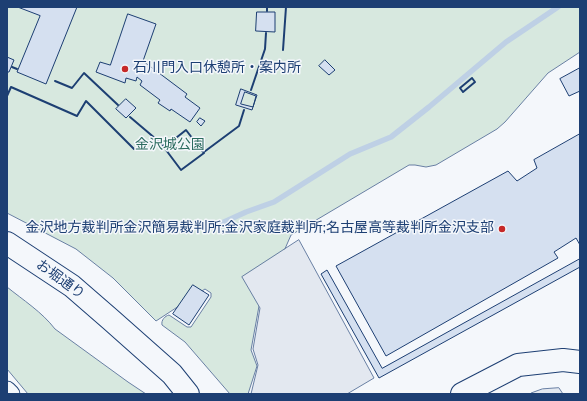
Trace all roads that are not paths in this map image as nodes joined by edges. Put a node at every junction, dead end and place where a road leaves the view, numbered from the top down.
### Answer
1 (7, 243) edge
2 (580, 362) edge
3 (7, 390) edge
4 (11, 394) edge
5 (188, 394) edge
6 (462, 394) edge

1 - 5 main road, お堀通り
2 - 6 main road
3 - 4 street

